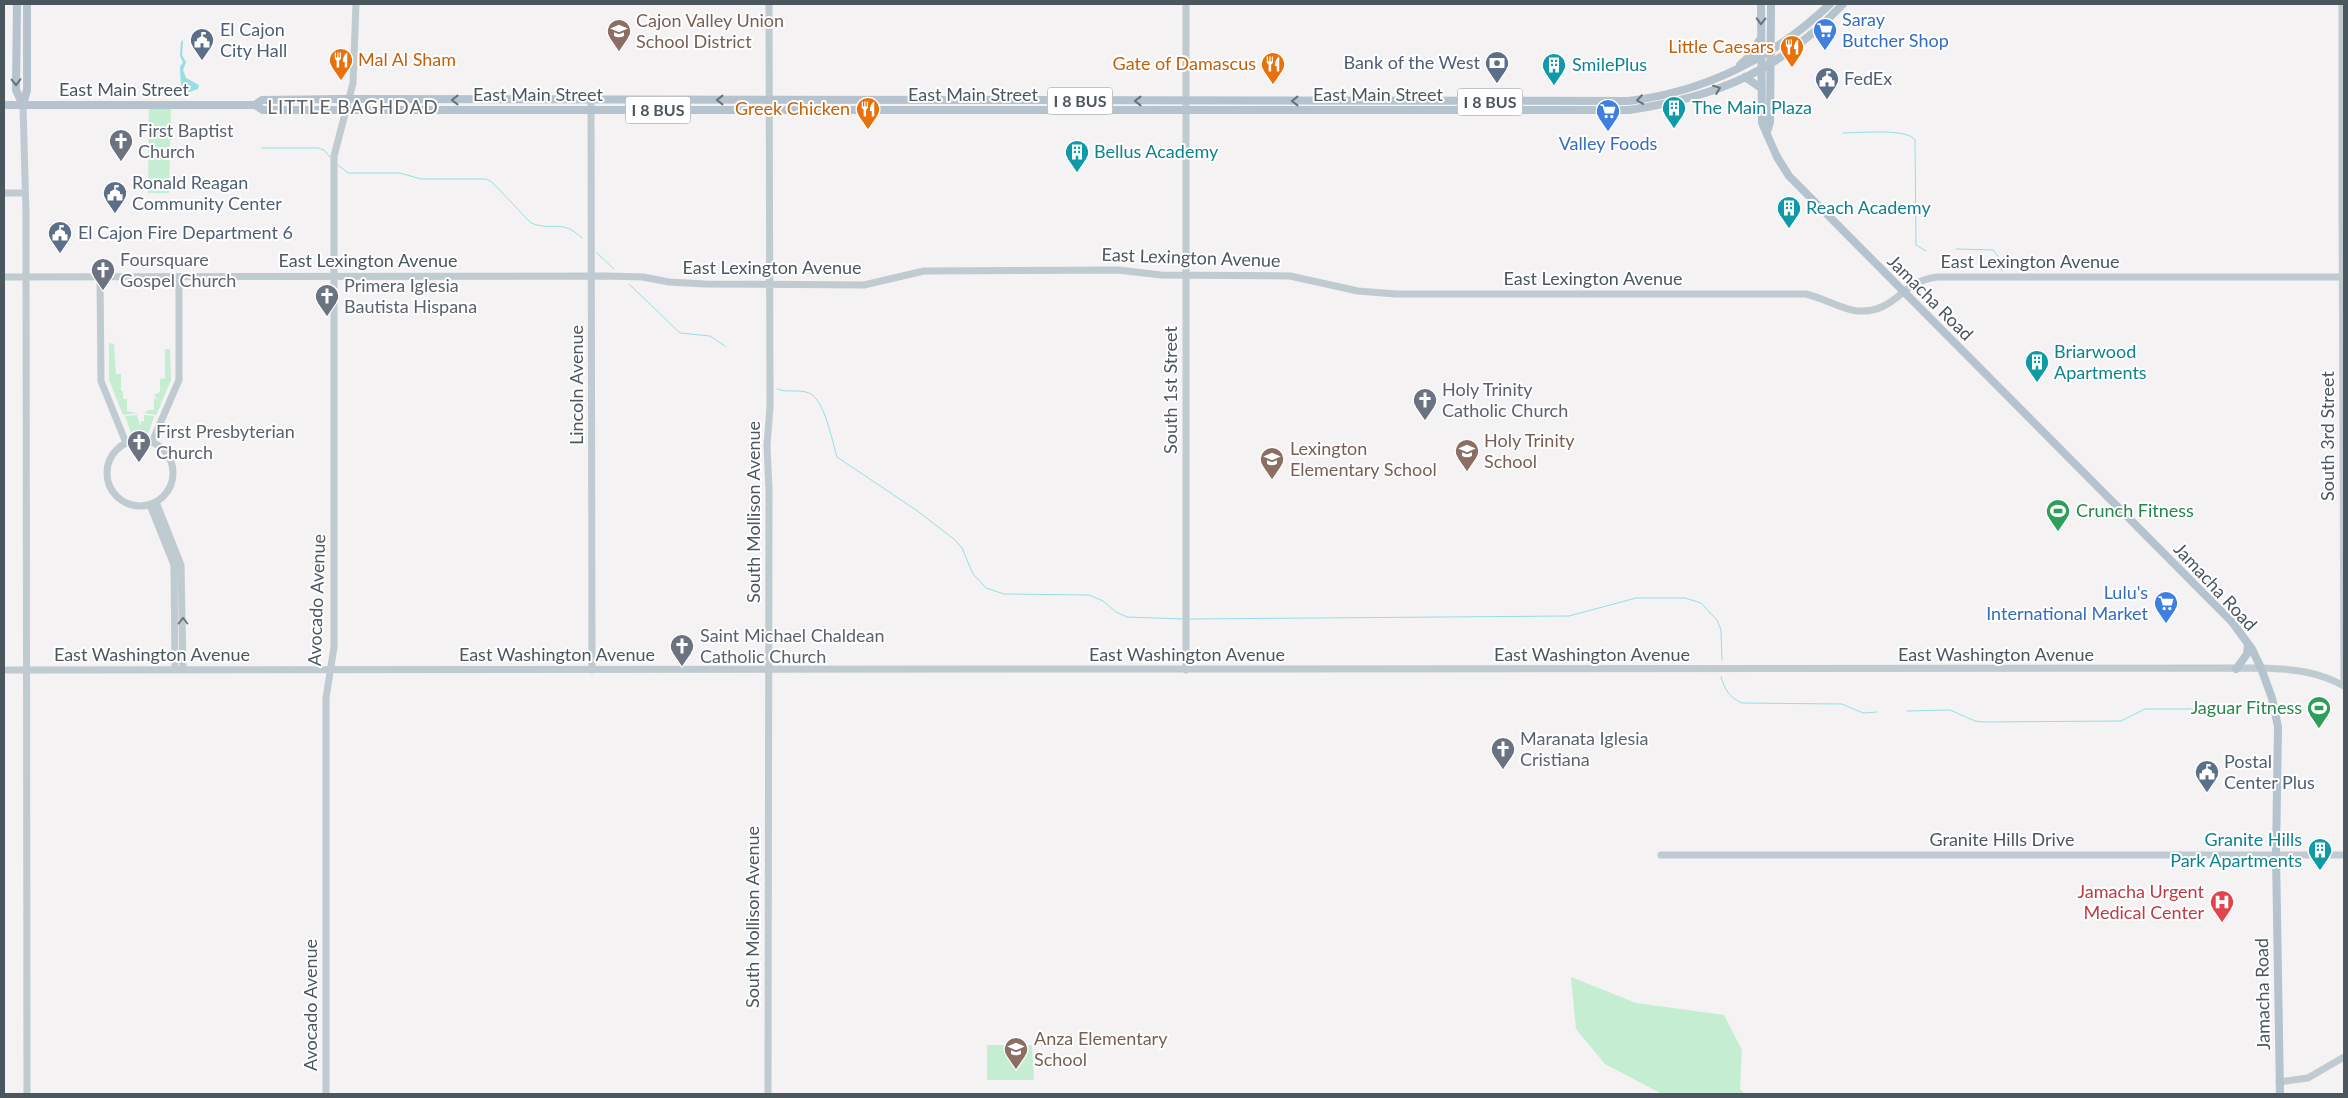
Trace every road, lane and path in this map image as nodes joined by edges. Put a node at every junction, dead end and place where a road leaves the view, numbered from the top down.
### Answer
1 (17, 4) edge
2 (27, 4) edge
3 (356, 4) edge
4 (769, 4) edge
5 (1186, 4) edge
6 (1761, 4) edge
7 (1770, 4) edge
8 (1830, 4) edge
9 (1842, 4) edge
10 (2342, 4) edge
11 (1770, 32) junction
12 (17, 34) junction
13 (1760, 38) junction
14 (1787, 41) junction
15 (27, 46) junction
16 (1770, 52) junction
17 (1760, 58) junction
18 (1770, 64) junction
19 (1761, 70) junction
20 (1732, 72) junction
21 (1745, 77) junction
22 (1761, 88) junction
23 (350, 99) junction
24 (591, 100) junction
25 (648, 100) junction
26 (769, 100) junction
27 (1186, 101) junction
28 (4, 105) edge
29 (23, 105) junction
30 (255, 105) junction
31 (1565, 106) junction
32 (348, 109) junction
33 (768, 109) junction
34 (591, 110) junction
35 (648, 110) junction
36 (1186, 110) junction
37 (1767, 132) junction
38 (4, 193) edge
39 (25, 193) junction
40 (334, 275) junction
41 (1186, 275) junction
42 (24, 276) junction
43 (100, 276) junction
44 (178, 276) junction
45 (591, 276) junction
46 (4, 277) edge
47 (2344, 277) edge
48 (770, 284) junction
49 (1904, 292) junction
50 (152, 442) junction
51 (126, 443) junction
52 (153, 503) junction
53 (2248, 644) junction
54 (2236, 668) junction
55 (2261, 668) junction
56 (4, 670) edge
57 (26, 670) junction
58 (175, 670) junction
59 (183, 670) junction
60 (331, 670) junction
61 (592, 670) junction
62 (768, 670) junction
63 (1186, 670) junction
64 (2344, 686) edge
65 (1661, 855) dead end
66 (2276, 855) junction
67 (2344, 855) edge
68 (2344, 1057) edge
69 (2280, 1082) junction
70 (27, 1094) edge
71 (326, 1094) edge
72 (768, 1094) edge
73 (2280, 1094) edge

1 - 12 main road
2 - 15 main road
3 - 23 street, Avocado Avenue
4 - 26 street, South Mollison Avenue
5 - 27 street, South 1st Street
6 -> 13 main road, Jamacha Road
7 - 11 main road, Jamacha Road
8 - 14 main road, East Main Street / I 8 BUS
9 - 18 main road, East Main Street / I 8 BUS
10 - 47 street, South 3rd Street
11 - 14 main road
11 - 16 main road, Jamacha Road
12 - 15 main road
12 -> 29 main road
13 - 17 main road, Jamacha Road
13 - 20 main road
14 - 16 main road, East Main Street / I 8 BUS
15 - 29 main road
16 - 17 main road, East Main Street / I 8 BUS
16 - 18 main road, Jamacha Road
17 - 19 main road, Jamacha Road
17 - 20 main road, East Main Street / I 8 BUS
18 - 19 main road, East Main Street / I 8 BUS
18 - 37 main road, Jamacha Road
19 - 21 main road, East Main Street / I 8 BUS
19 - 22 main road, Jamacha Road
20 -> 31 main road, East Main Street / I 8 BUS
21 - 22 main road
31 -> 21 main road, East Main Street / I 8 BUS
22 - 37 main road, Jamacha Road
24 -> 23 main road, East Main Street / I 8 BUS
23 - 30 main road, East Main Street / I 8 BUS
23 - 32 street, Avocado Avenue
24 - 25 main road, East Main Street / I 8 BUS
24 - 34 street, Lincoln Avenue
26 -> 25 main road, East Main Street / I 8 BUS
25 - 35 main road
27 -> 26 main road, East Main Street / I 8 BUS
26 - 33 street, South Mollison Avenue
31 -> 27 main road, East Main Street / I 8 BUS
27 - 36 street, South 1st Street
28 - 29 main road, I 8 BUS
29 - 30 main road, East Main Street / I 8 BUS
29 - 39 street
30 - 32 main road, East Main Street / I 8 BUS
31 - 36 main road, East Main Street / I 8 BUS
32 - 34 main road, East Main Street / I 8 BUS
32 - 40 street, Avocado Avenue
33 - 35 main road, East Main Street / I 8 BUS
33 - 36 main road, East Main Street / I 8 BUS
33 - 48 street, South Mollison Avenue
34 - 35 main road, East Main Street / I 8 BUS
34 - 45 street, Lincoln Avenue
36 - 41 street, South 1st Street
37 - 49 main road, Jamacha Road
38 - 39 street
39 - 42 street
40 - 44 street, East Lexington Avenue
40 - 45 street, East Lexington Avenue
40 - 60 street, Avocado Avenue
41 - 48 street, East Lexington Avenue
41 - 49 street, East Lexington Avenue
41 - 63 street, South 1st Street
42 - 43 street, East Lexington Avenue
42 - 46 street, East Lexington Avenue
42 - 57 street
43 - 44 street, East Lexington Avenue
43 - 51 street
44 - 50 street
45 - 48 street, East Lexington Avenue
45 - 61 street, Lincoln Avenue
47 - 49 street, East Lexington Avenue
47 - 64 street, South 3rd Street
48 - 62 street, South Mollison Avenue
49 - 53 main road, Jamacha Road
50 - 51 street
50 - 52 street
51 - 52 street
52 - 58 street
59 -> 52 street
53 - 54 main road
53 - 55 main road, Jamacha Road
54 - 55 street, East Washington Avenue
54 - 63 street, East Washington Avenue
55 - 64 street, East Washington Avenue
55 - 66 main road, Jamacha Road
56 - 57 street, East Washington Avenue
57 - 58 street, East Washington Avenue
57 - 70 street
58 - 59 street, East Washington Avenue
59 - 60 street, East Washington Avenue
60 - 61 street, East Washington Avenue
60 - 71 street, Avocado Avenue
61 - 62 street, East Washington Avenue
62 - 63 street, East Washington Avenue
62 - 72 street, South Mollison Avenue
65 - 66 street, Granite Hills Drive
66 - 67 street, Granite Hills Drive
66 - 69 main road, Jamacha Road
68 - 69 street
69 - 73 main road, Jamacha Road

